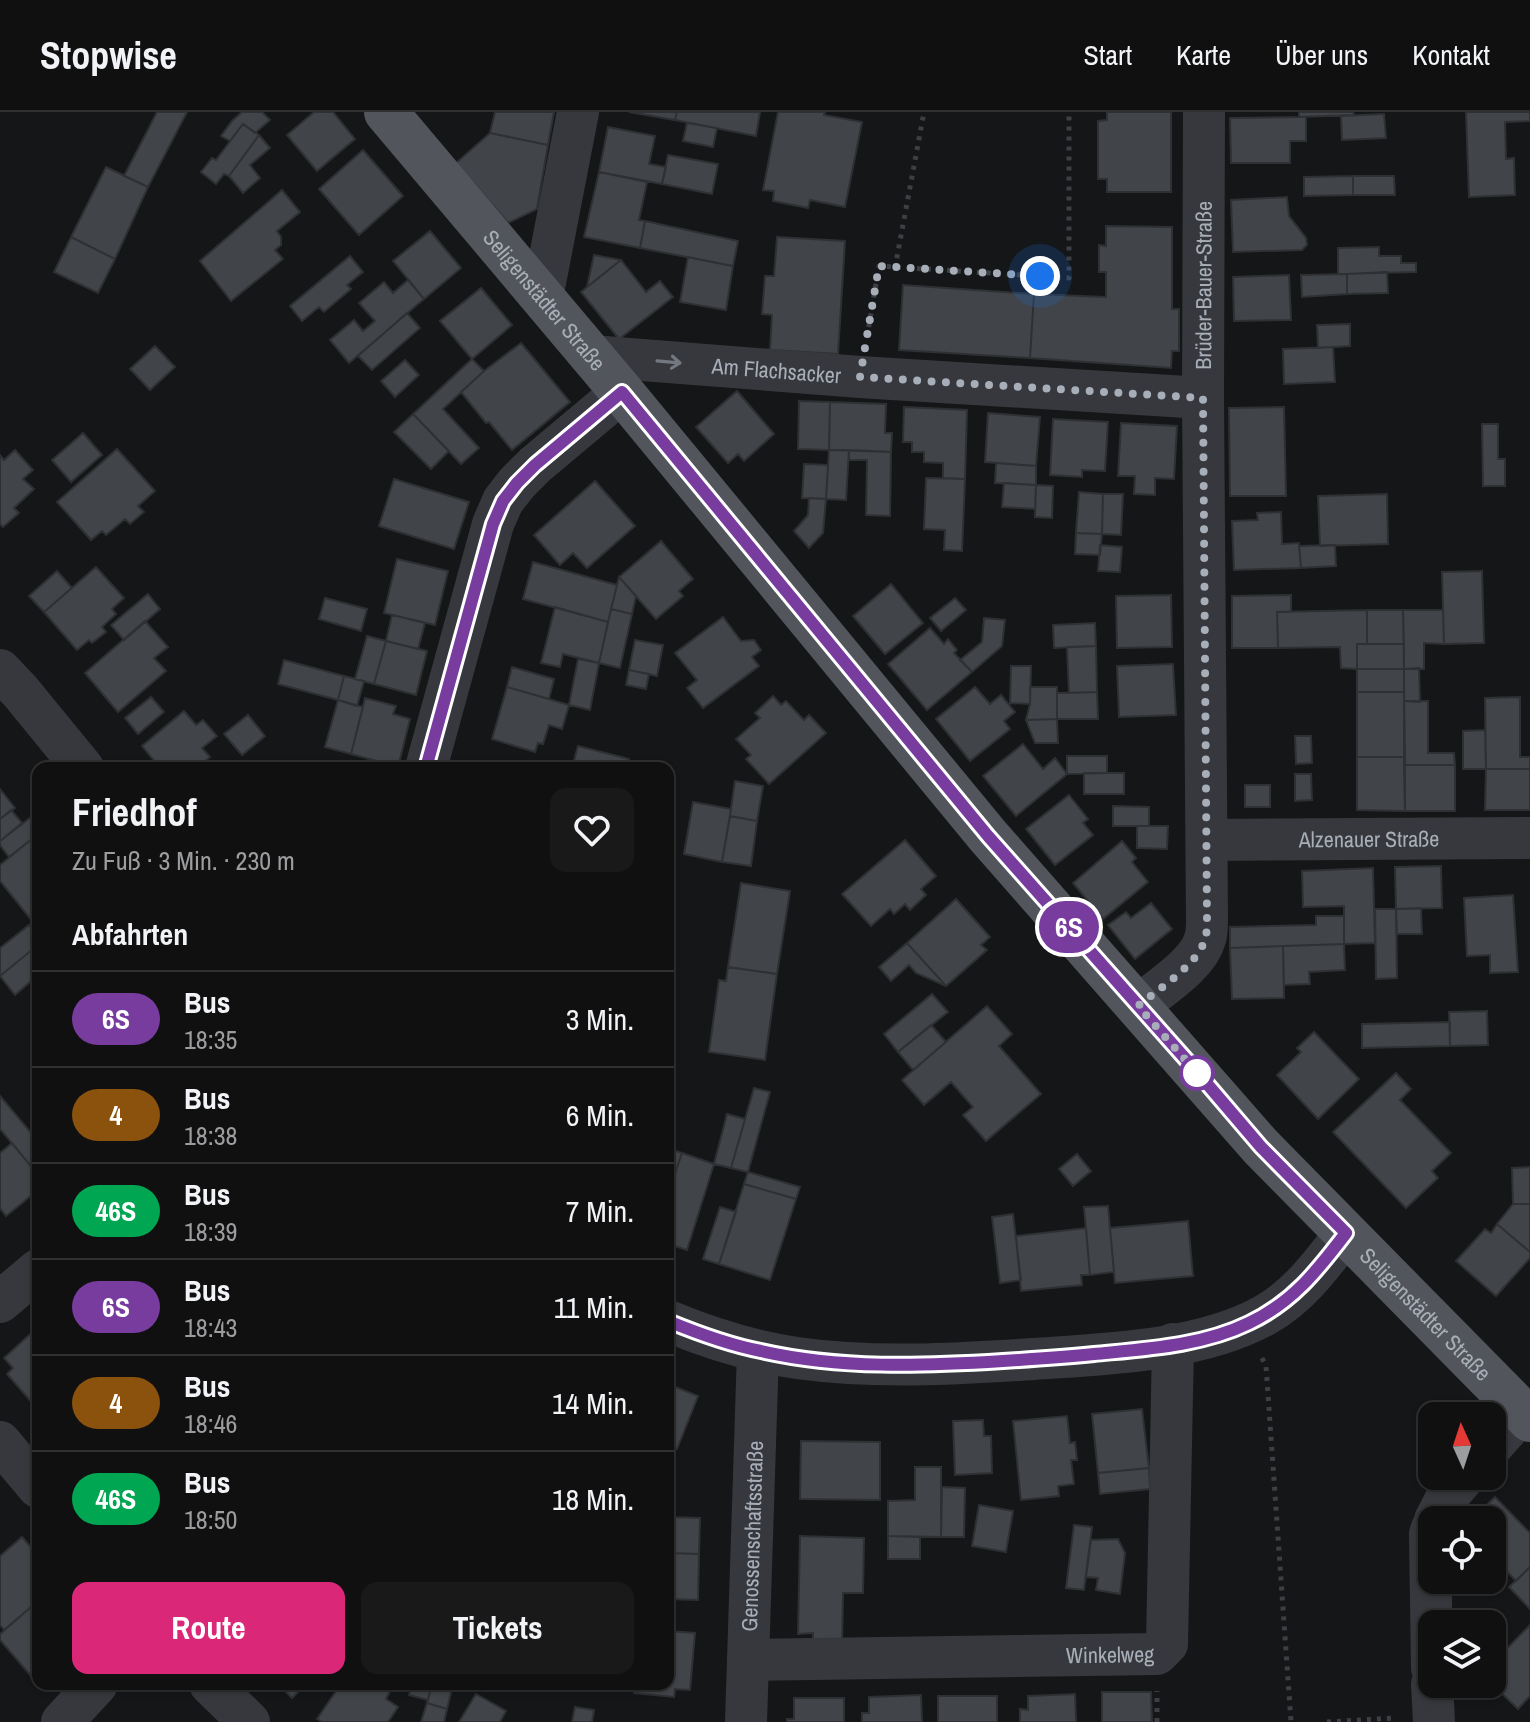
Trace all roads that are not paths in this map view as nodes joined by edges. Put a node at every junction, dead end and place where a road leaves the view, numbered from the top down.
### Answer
1 (386, 112) edge
2 (578, 112) edge
3 (1204, 112) edge
4 (542, 298) junction
5 (591, 356) junction
6 (622, 392) junction
7 (1203, 398) junction
8 (0, 670) edge
9 (78, 762) edge
10 (428, 762) edge
11 (1530, 838) edge
12 (1207, 840) junction
13 (1138, 1006) junction
14 (1346, 1233) junction
15 (32, 1275) edge
16 (0, 1302) edge
17 (674, 1323) edge
18 (1173, 1344) junction
19 (758, 1351) junction
20 (1526, 1416) edge
21 (1506, 1434) edge
22 (0, 1442) edge
23 (32, 1480) edge
24 (748, 1660) junction
25 (91, 1690) edge
26 (216, 1690) edge
27 (62, 1722) edge
28 (249, 1722) edge
29 (746, 1722) edge

1 - 4 main road, Seligenstädter Straße
2 - 4 street
3 - 7 street, Brüder-Bauer-Straße
4 - 5 main road, Seligenstädter Straße
5 - 6 main road, Seligenstädter Straße
5 -> 7 street, Am Flachsacker
6 - 10 street
6 - 13 main road, Seligenstädter Straße
7 - 12 street, Brüder-Bauer-Straße
8 - 9 street
11 - 12 street, Alzenauer Straße
12 - 13 street, Brüder-Bauer-Straße
13 - 14 main road, Seligenstädter Straße
14 - 18 street
14 - 20 main road, Seligenstädter Straße
15 - 16 street
17 - 19 street
18 - 19 street
18 - 24 street, Winkelweg
19 - 24 street, Genossenschaftsstraße
20 - 21 street
22 - 23 street
24 - 29 street, Genossenschaftsstraße
25 - 27 street
26 - 28 street

